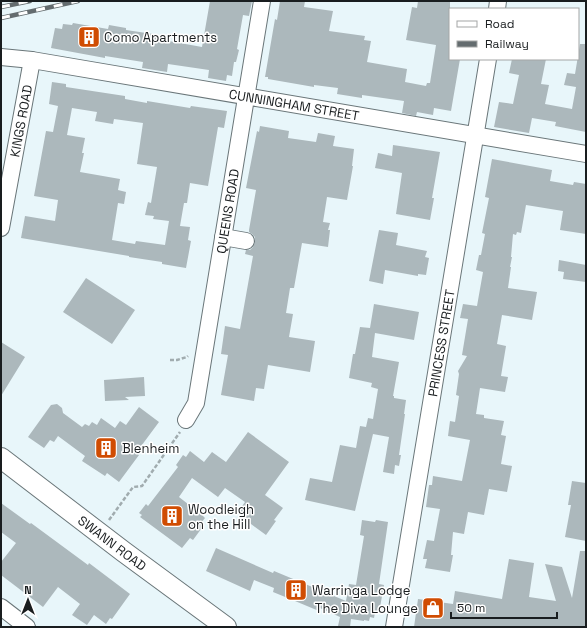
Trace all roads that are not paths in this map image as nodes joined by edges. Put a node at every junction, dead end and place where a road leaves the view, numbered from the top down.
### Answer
1 (262, 1) edge
2 (1, 57) edge
3 (32, 60) junction
4 (488, 60) edge
5 (246, 97) junction
6 (475, 136) junction
7 (586, 154) edge
8 (1, 228) edge
9 (223, 236) junction
10 (246, 241) dead end
11 (183, 426) road end
12 (1, 458) edge
13 (1, 607) edge
14 (27, 627) edge
15 (226, 627) edge
16 (394, 627) edge

1 - 5 street, QUEENS ROAD
2 - 3 street, CUNNINGHAM STREET
3 - 5 street, CUNNINGHAM STREET
3 - 8 street, KINGS ROAD
4 - 6 street, PRINCESS STREET
5 - 6 street, CUNNINGHAM STREET
5 - 9 street, QUEENS ROAD
6 - 7 street, CUNNINGHAM STREET
6 - 16 street, PRINCESS STREET
9 - 10 street
9 - 11 street, QUEENS ROAD
12 - 15 main road, SWANN ROAD
13 - 14 street

